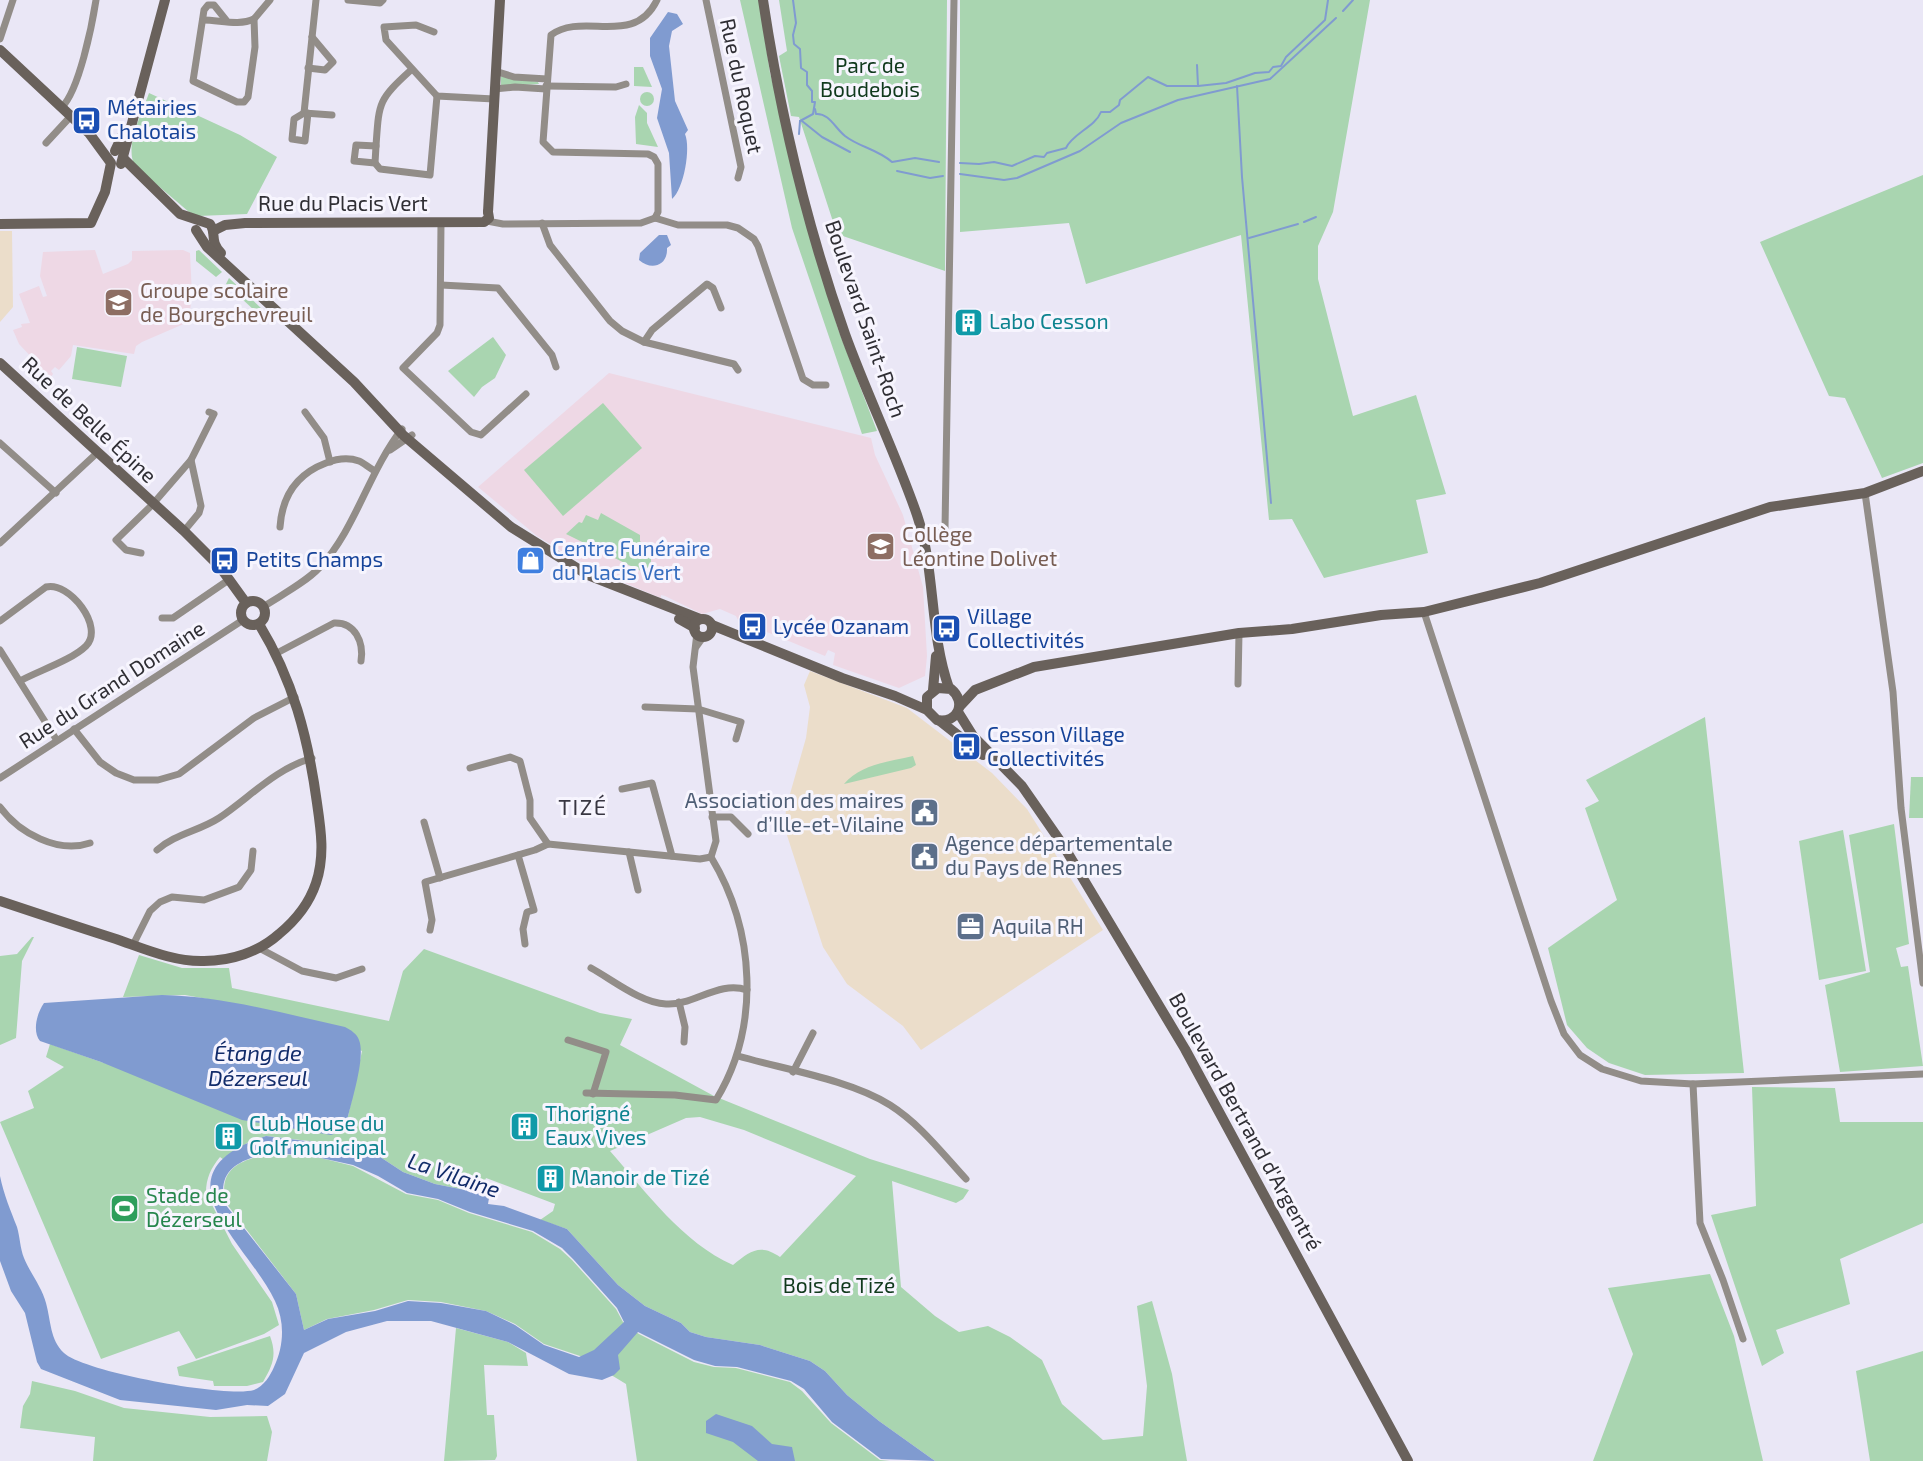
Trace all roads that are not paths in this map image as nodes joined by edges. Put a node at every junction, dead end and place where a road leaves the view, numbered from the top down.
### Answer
1 (13, 0) edge
2 (96, 0) edge
3 (165, 0) edge
4 (270, 0) edge
5 (316, 0) edge
6 (348, 0) edge
7 (382, 0) edge
8 (657, 0) edge
9 (706, 0) edge
10 (763, 0) edge
11 (954, 0) edge
12 (499, 1) edge
13 (254, 19) junction
14 (203, 20) junction
15 (226, 20) junction
16 (434, 32) dead end
17 (312, 37) junction
18 (0, 39) edge
19 (0, 50) edge
20 (308, 68) junction
21 (411, 70) junction
22 (495, 71) junction
23 (546, 84) junction
24 (626, 84) dead end
25 (494, 94) junction
26 (437, 96) junction
27 (62, 107) junction
28 (332, 115) dead end
29 (71, 116) junction
30 (46, 143) dead end
31 (376, 146) junction
32 (117, 159) junction
33 (375, 163) junction
34 (738, 178) dead end
35 (484, 216) junction
36 (655, 218) junction
37 (441, 223) junction
38 (542, 223) junction
39 (0, 224) edge
40 (205, 230) junction
41 (441, 285) junction
42 (721, 308) dead end
43 (644, 342) junction
44 (0, 363) edge
45 (556, 367) dead end
46 (738, 370) dead end
47 (826, 385) dead end
48 (526, 394) dead end
49 (208, 412) dead end
50 (305, 412) dead end
51 (406, 434) junction
52 (0, 443) edge
53 (97, 453) junction
54 (191, 459) junction
55 (330, 462) junction
56 (375, 471) junction
57 (1923, 471) edge
58 (56, 493) junction
59 (1865, 493) junction
60 (152, 505) junction
61 (280, 527) dead end
62 (184, 531) junction
63 (922, 534) junction
64 (0, 543) edge
65 (141, 553) dead end
66 (230, 579) junction
67 (246, 603) junction
68 (263, 607) junction
69 (1424, 612) junction
70 (162, 618) dead end
71 (243, 620) junction
72 (0, 621) edge
73 (259, 624) junction
74 (703, 629) junction
75 (1239, 633) junction
76 (938, 647) junction
77 (0, 650) edge
78 (277, 653) junction
79 (362, 661) dead end
80 (20, 681) junction
81 (1238, 684) dead end
82 (951, 689) junction
83 (975, 690) junction
84 (931, 693) junction
85 (895, 696) junction
86 (295, 697) junction
87 (645, 707) dead end
88 (698, 709) junction
89 (959, 709) junction
90 (927, 710) junction
91 (940, 721) junction
92 (74, 729) junction
93 (56, 739) junction
94 (736, 739) dead end
95 (312, 758) junction
96 (470, 768) dead end
97 (0, 778) edge
98 (622, 789) dead end
99 (0, 807) edge
100 (1038, 807) junction
101 (712, 818) junction
102 (424, 822) dead end
103 (748, 834) dead end
104 (90, 843) dead end
105 (548, 844) junction
106 (157, 850) dead end
107 (253, 851) dead end
108 (629, 852) junction
109 (518, 855) junction
110 (672, 856) junction
111 (711, 857) junction
112 (440, 878) junction
113 (638, 890) dead end
114 (0, 902) edge
115 (430, 930) dead end
116 (525, 944) dead end
117 (133, 945) junction
118 (259, 948) junction
119 (591, 968) dead end
120 (362, 969) dead end
121 (1923, 983) edge
122 (747, 990) junction
123 (679, 1002) junction
124 (813, 1033) dead end
125 (568, 1040) dead end
126 (684, 1042) dead end
127 (738, 1056) junction
128 (793, 1072) junction
129 (1923, 1074) edge
130 (1693, 1084) junction
131 (966, 1179) dead end
132 (1743, 1339) dead end
133 (1408, 1461) edge

1 - 18 street
2 - 27 street
3 - 32 main road
4 - 13 street
5 - 17 street
6 - 7 street
8 - 23 street
9 - 34 street, Rue du Roquet
10 - 63 main road, Boulevard Saint-Roch
11 - 63 street
12 - 22 main road
13 - 14 street
13 - 15 street
14 - 15 street
14 - 15 street
16 - 21 street
17 - 20 street
17 - 20 street
19 - 27 main road
20 - 28 street
21 - 26 street
21 - 31 street
22 - 23 street
22 - 25 main road
23 - 24 street
23 - 25 street
23 - 36 street
25 - 26 street
25 - 35 main road
26 - 33 street
27 - 29 main road
29 - 30 street
29 - 32 main road
31 - 33 street
31 - 33 street
32 - 39 main road
32 - 40 main road
35 - 37 main road, Rue du Placis Vert
35 - 38 street
36 - 38 street
36 - 47 street
37 - 40 main road, Rue du Placis Vert
37 - 41 street, Rue du Placis Vert
38 - 43 street
40 - 51 main road
41 - 45 street
41 - 48 street, Rue du Placis Vert
42 - 43 street
43 - 46 street
44 - 53 main road, Rue de Belle Épine
49 - 54 street, Rue de Belle Épine
50 - 55 street
51 - 56 street
51 - 74 main road
52 - 58 street
53 - 58 street
53 - 60 main road, Rue de Belle Épine
54 - 60 street, Rue de Belle Épine
54 - 62 street, Rue de Belle Épine
55 - 56 street
55 - 61 street
56 - 68 street
57 - 59 main road
58 - 64 street
59 - 69 main road
59 - 121 street
60 - 62 main road, Rue de Belle Épine
60 - 65 street, Rue de Belle Épine
62 - 66 main road, Rue de Belle Épine
63 - 76 main road, Boulevard Saint-Roch
66 - 67 main road, Rue de Belle Épine
66 - 70 street
67 - 68 main road
67 - 71 main road
68 - 73 main road
69 - 75 main road
69 - 130 street
71 - 73 main road
71 - 92 street, Rue du Grand Domaine
72 - 80 street
73 - 78 main road
74 - 85 main road
74 - 88 street
75 - 81 street
75 - 83 main road
76 - 82 main road, Boulevard Saint-Roch
76 - 84 main road, Boulevard Saint-Roch
77 - 80 street
78 - 79 street
78 - 86 main road
80 - 93 street
82 - 83 main road
82 - 84 main road
82 - 89 main road
83 - 89 main road
84 - 85 main road
84 - 90 main road
85 - 90 main road
86 - 92 street
86 - 95 main road
87 - 88 street
88 - 94 street
88 - 101 street
89 - 91 main road
89 - 100 main road
90 - 91 main road
91 - 100 main road
92 - 93 street, Rue du Grand Domaine
93 - 97 street, Rue du Grand Domaine
95 - 106 street
95 - 118 main road
96 - 105 street
98 - 110 street
99 - 104 street
100 - 133 main road, Boulevard Bertrand d'Argentré
101 - 103 street
101 - 111 street
102 - 112 street
105 - 108 street
105 - 109 street
107 - 117 street
108 - 110 street
108 - 113 street
109 - 112 street
109 - 116 street
110 - 111 street
111 - 122 street
112 - 115 street
114 - 117 main road
117 - 118 main road
118 - 120 street
119 - 123 street
122 - 123 street
122 - 127 street
123 - 126 street
124 - 128 street
125 - 127 street
127 - 128 street
128 - 131 street
129 - 130 street
130 - 132 street

